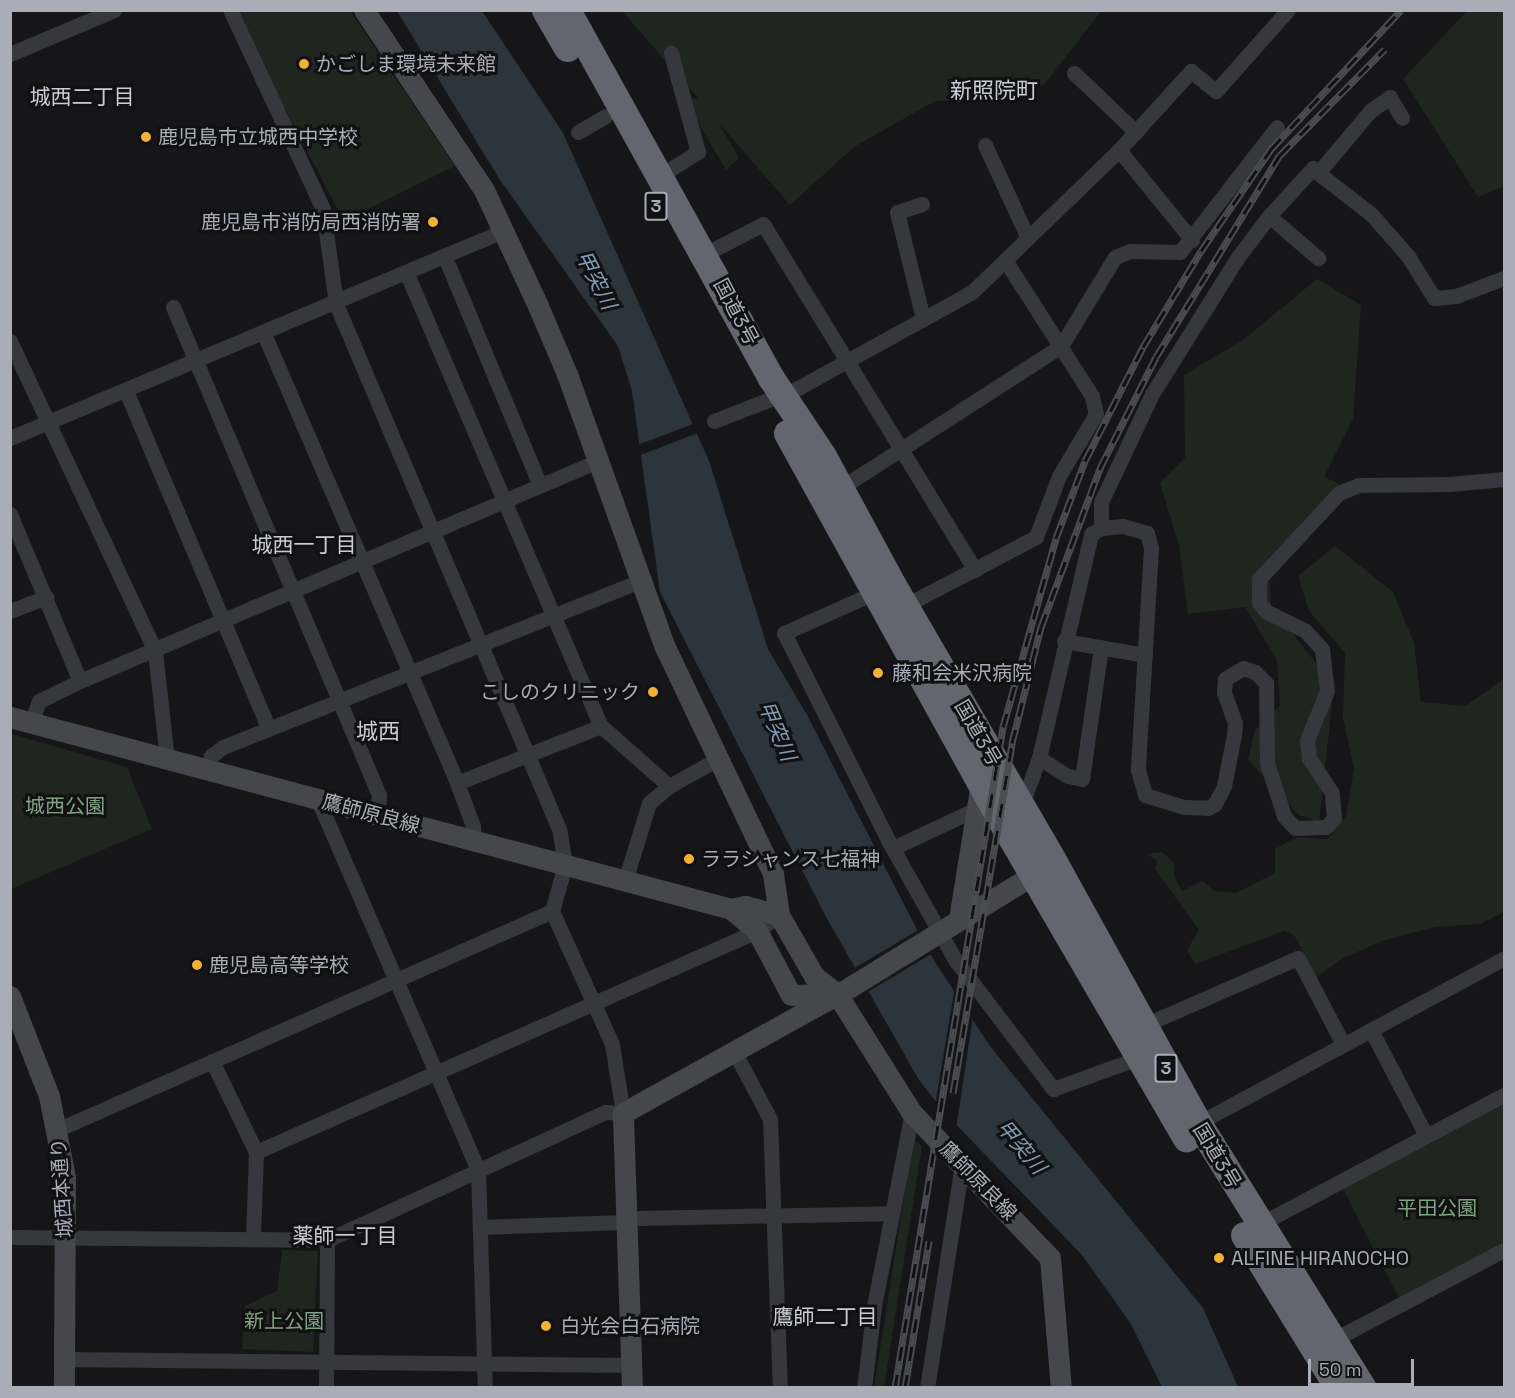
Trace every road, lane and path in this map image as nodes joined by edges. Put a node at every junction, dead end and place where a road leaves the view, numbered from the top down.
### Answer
1 (114, 10) edge
2 (230, 10) edge
3 (364, 10) edge
4 (546, 10) edge
5 (567, 10) edge
6 (1288, 10) edge
7 (671, 53) dead end
8 (10, 54) edge
9 (1074, 73) dead end
10 (606, 116) junction
11 (1402, 118) dead end
12 (1277, 127) dead end
13 (578, 132) dead end
14 (1136, 132) junction
15 (985, 145) dead end
16 (1119, 150) junction
17 (1318, 173) junction
18 (661, 175) junction
19 (922, 204) dead end
20 (1269, 216) junction
21 (503, 231) junction
22 (1028, 238) junction
23 (1192, 240) junction
24 (705, 254) junction
25 (445, 257) junction
26 (1318, 258) dead end
27 (1005, 260) junction
28 (407, 274) junction
29 (1504, 278) edge
30 (336, 304) junction
31 (173, 307) dead end
32 (923, 319) junction
33 (264, 334) junction
34 (11, 342) edge
35 (1061, 346) junction
36 (848, 360) junction
37 (195, 361) junction
38 (126, 391) junction
39 (775, 398) junction
40 (714, 422) dead end
41 (47, 424) junction
42 (10, 438) edge
43 (903, 450) junction
44 (598, 461) junction
45 (1504, 479) edge
46 (539, 483) junction
47 (840, 489) junction
48 (504, 498) junction
49 (10, 514) edge
50 (1101, 528) junction
51 (431, 529) junction
52 (361, 560) junction
53 (975, 570) junction
54 (641, 581) junction
55 (292, 589) junction
56 (876, 592) junction
57 (46, 597) junction
58 (904, 606) junction
59 (10, 611) edge
60 (554, 614) junction
61 (223, 621) junction
62 (1064, 641) junction
63 (480, 644) junction
64 (1101, 647) junction
65 (155, 651) junction
66 (1145, 655) junction
67 (409, 673) junction
68 (80, 681) junction
69 (338, 702) junction
70 (10, 717) edge
71 (31, 723) junction
72 (601, 726) junction
73 (268, 728) junction
74 (528, 754) junction
75 (1040, 758) junction
76 (718, 759) junction
77 (167, 760) junction
78 (207, 771) junction
79 (457, 783) junction
80 (669, 786) junction
81 (979, 795) junction
82 (318, 800) junction
83 (377, 816) junction
84 (1014, 818) junction
85 (474, 842) junction
86 (893, 848) junction
87 (565, 865) junction
88 (1044, 868) junction
89 (626, 881) junction
90 (731, 909) junction
91 (552, 911) junction
92 (779, 915) junction
93 (960, 919) junction
94 (757, 931) junction
95 (938, 933) junction
96 (1504, 958) edge
97 (396, 980) junction
98 (844, 991) junction
99 (791, 995) junction
100 (10, 996) edge
101 (594, 1003) junction
102 (15, 1020) edge
103 (784, 1024) junction
104 (1142, 1026) junction
105 (1371, 1030) junction
106 (1343, 1044) junction
107 (735, 1053) junction
108 (1138, 1058) junction
109 (212, 1061) junction
110 (437, 1074) junction
111 (1504, 1095) edge
112 (623, 1113) junction
113 (912, 1113) junction
114 (1198, 1123) junction
115 (59, 1130) junction
116 (1426, 1135) junction
117 (256, 1152) junction
118 (962, 1164) junction
119 (478, 1170) junction
120 (891, 1213) junction
121 (774, 1217) junction
122 (625, 1222) junction
123 (1258, 1225) junction
124 (481, 1227) junction
125 (67, 1236) junction
126 (10, 1237) edge
127 (253, 1238) junction
128 (327, 1240) junction
129 (1504, 1250) edge
130 (1333, 1340) junction
131 (65, 1359) junction
132 (326, 1361) junction
133 (484, 1363) junction
134 (631, 1365) junction
135 (64, 1388) edge
136 (326, 1388) edge
137 (485, 1388) edge
138 (632, 1388) edge
139 (780, 1388) edge
140 (864, 1388) edge
141 (927, 1388) edge
142 (1061, 1388) edge
143 (1338, 1388) edge
144 (1363, 1388) edge

1 - 8 street
2 - 30 street
3 - 21 street
4 - 10 highway, 国道3号 / 3
5 - 18 highway, 国道3号 / 3
6 - 14 street
7 - 18 street
9 - 14 street
10 - 13 street
10 - 39 highway, 国道3号 / 3
11 - 17 street
12 - 23 street
14 - 16 street
15 - 22 street
16 - 22 street
16 - 23 street
17 - 20 street
17 - 29 street
18 - 24 highway, 国道3号 / 3
19 - 32 street
20 - 26 street
20 - 50 street
21 - 25 street
21 - 44 street
22 - 27 street
23 - 35 street
24 - 36 street
24 - 39 highway, 国道3号 / 3
25 - 28 street
25 - 46 street
27 - 32 street
27 - 35 street
28 - 30 street
28 - 48 street
30 - 33 street
30 - 51 street
31 - 37 street
32 - 36 street
33 - 37 street
33 - 52 street
34 - 41 street
35 - 43 street
35 - 53 street
36 - 39 street
36 - 43 street
37 - 38 street
37 - 55 street
38 - 41 street
38 - 61 street
39 - 40 street
39 - 47 highway, 国道3号 / 3
39 - 56 highway, 国道3号 / 3
41 - 42 street
41 - 65 street
43 - 47 street
43 - 53 street
44 - 46 street
44 - 54 street
45 - 66 street
46 - 48 street
47 - 58 highway, 国道3号 / 3
48 - 51 street
48 - 60 street
49 - 57 street
50 - 62 street
50 - 66 street
51 - 52 street
51 - 63 street
52 - 55 street
52 - 67 street
53 - 58 street
54 - 60 street
54 - 76 street
55 - 61 street
55 - 69 street
56 - 81 highway, 国道3号 / 3
56 - 86 street
57 - 59 street
57 - 68 street
58 - 84 highway, 国道3号 / 3
60 - 63 street
60 - 72 street
61 - 65 street
61 - 73 street
62 - 64 street
62 - 75 street
63 - 67 street
63 - 74 street
64 - 66 street
64 - 75 street
65 - 68 street
65 - 77 street
67 - 69 street
67 - 79 street
68 - 71 street
69 - 73 street
69 - 83 street
70 - 71 street, 鷹師原良線
71 - 77 street, 鷹師原良線
72 - 74 street
72 - 80 street
73 - 78 street
74 - 79 street
74 - 87 street
75 - 84 street
76 - 80 street
76 - 92 street
77 - 78 street, 鷹師原良線
78 - 82 street, 鷹師原良線
79 - 85 street
80 - 89 street
81 - 84 highway, 国道3号 / 3
81 - 86 street
81 - 93 street
82 - 83 street, 鷹師原良線
82 - 97 street
83 - 85 street, 鷹師原良線
84 - 88 highway, 国道3号 / 3
85 - 87 street, 鷹師原良線
86 - 95 street
87 - 89 street, 鷹師原良線
87 - 91 street
88 - 93 street
88 - 104 highway, 国道3号 / 3
88 - 108 highway, 国道3号 / 3
89 - 90 street, 鷹師原良線
90 - 92 street, 鷹師原良線
90 - 94 street, 鷹師原良線
91 - 97 street
91 - 101 street
92 - 94 street
92 - 98 street, 鷹師原良線
93 - 95 street
94 - 99 street, 鷹師原良線
94 - 101 street
95 - 98 street
95 - 108 street
96 - 105 street
97 - 109 street
97 - 110 street
98 - 99 street
98 - 103 street
98 - 113 street, 鷹師原良線
99 - 103 street
100 - 102 street, 城西本通り
101 - 110 street
101 - 112 street
102 - 115 street, 城西本通り
103 - 107 street
104 - 106 street
104 - 114 highway, 国道3号 / 3
105 - 106 street
105 - 116 street
106 - 114 street
107 - 112 street
107 - 121 street
108 - 143 highway, 国道3号 / 3
109 - 115 street
109 - 117 street
110 - 117 street
110 - 119 street
111 - 116 street
112 - 119 street
112 - 122 street
113 - 118 street, 鷹師原良線
113 - 120 street
114 - 123 highway, 国道3号 / 3
115 - 125 street, 城西本通り
116 - 123 street
117 - 127 street
118 - 141 street
118 - 142 street, 鷹師原良線
119 - 124 street
119 - 128 street
120 - 121 street
120 - 140 street
121 - 122 street
121 - 139 street
122 - 124 street
122 - 134 street
123 - 130 highway, 国道3号 / 3
124 - 133 street
125 - 126 street
125 - 127 street
125 - 131 street, 城西本通り
127 - 128 street
128 - 132 street
129 - 130 street
130 - 144 highway, 国道3号 / 3
131 - 132 street
131 - 135 street, 城西本通り
132 - 133 street
132 - 136 street
133 - 134 street
133 - 137 street
134 - 138 street

